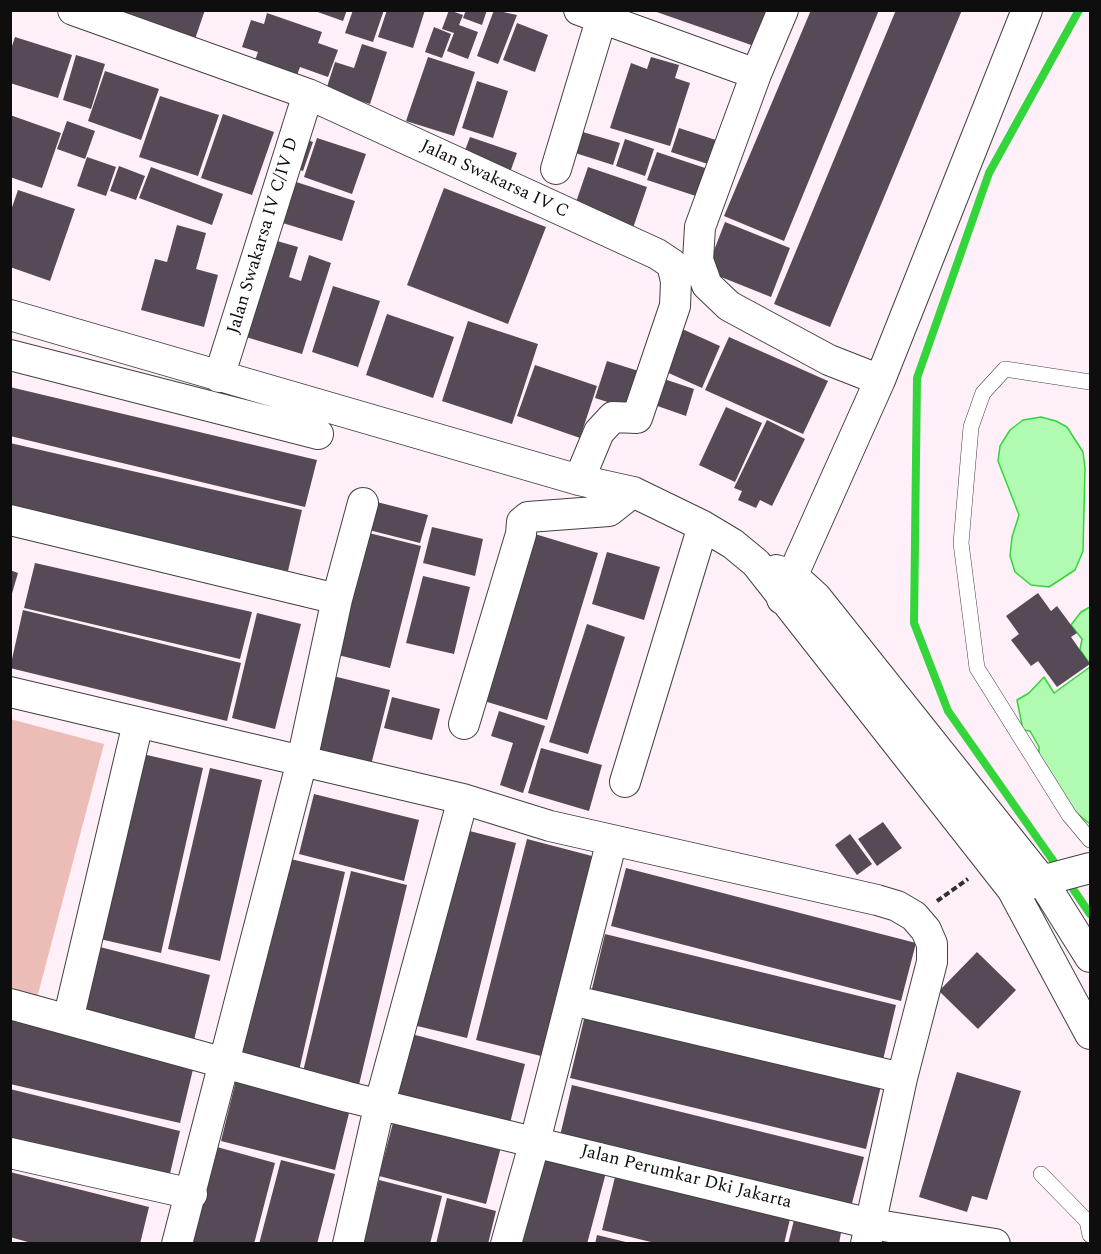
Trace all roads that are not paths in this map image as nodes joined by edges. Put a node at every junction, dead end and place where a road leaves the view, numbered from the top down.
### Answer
1 (73, 10) edge
2 (783, 10) edge
3 (1026, 10) edge
4 (595, 14) edge
5 (756, 74) junction
6 (308, 94) junction
7 (556, 169) dead end
8 (10, 315) edge
9 (10, 356) edge
10 (219, 377) junction
11 (880, 380) junction
12 (1090, 382) edge
13 (318, 434) dead end
14 (579, 480) junction
15 (633, 492) junction
16 (363, 504) dead end
17 (10, 520) edge
18 (703, 526) junction
19 (787, 588) junction
20 (337, 598) junction
21 (10, 692) edge
22 (138, 723) junction
23 (464, 724) dead end
24 (302, 761) junction
25 (625, 782) dead end
26 (462, 799) junction
27 (612, 840) junction
28 (1090, 859) edge
29 (1048, 880) junction
30 (1012, 889) junction
31 (1090, 957) edge
32 (570, 1000) junction
33 (10, 1004) edge
34 (68, 1020) junction
35 (1090, 1034) edge
36 (221, 1064) junction
37 (902, 1078) junction
38 (380, 1103) junction
39 (535, 1141) junction
40 (10, 1153) edge
41 (1041, 1174) dead end
42 (192, 1194) junction
43 (868, 1234) edge
44 (1090, 1235) edge
45 (177, 1244) edge
46 (348, 1244) edge
47 (506, 1244) edge
48 (995, 1244) edge

1 - 6 street, Jalan Swakarsa IV C
2 - 5 street
3 - 11 street
4 - 5 street
4 - 7 street
5 - 11 street
6 - 10 street, Jalan Swakarsa IV C/IV D
6 - 14 street, Jalan Swakarsa IV C
8 - 10 street
9 - 13 street
10 - 14 street
11 - 19 street
12 - 28 lane
14 - 15 street
15 - 18 street
15 - 23 street
16 - 20 street
17 - 20 street
18 - 19 street
18 - 25 street
19 - 29 street
19 - 30 street
20 - 24 street
21 - 22 street
22 - 24 street
22 - 34 street
24 - 26 street
24 - 36 street
26 - 27 street
26 - 38 street
27 - 32 street
27 - 37 street
28 - 29 street
29 - 30 street
29 - 31 street
30 - 35 street
32 - 37 street
32 - 39 street
33 - 34 street, Jalan Perumkar Dki Jakarta
34 - 36 street, Jalan Perumkar Dki Jakarta
36 - 38 street, Jalan Perumkar Dki Jakarta
36 - 42 street
37 - 43 street
38 - 39 street, Jalan Perumkar Dki Jakarta
38 - 46 street
39 - 43 street, Jalan Perumkar Dki Jakarta
39 - 47 street
40 - 42 street
41 - 44 lane
42 - 45 street
43 - 48 street, Jalan Perumkar Dki Jakarta

